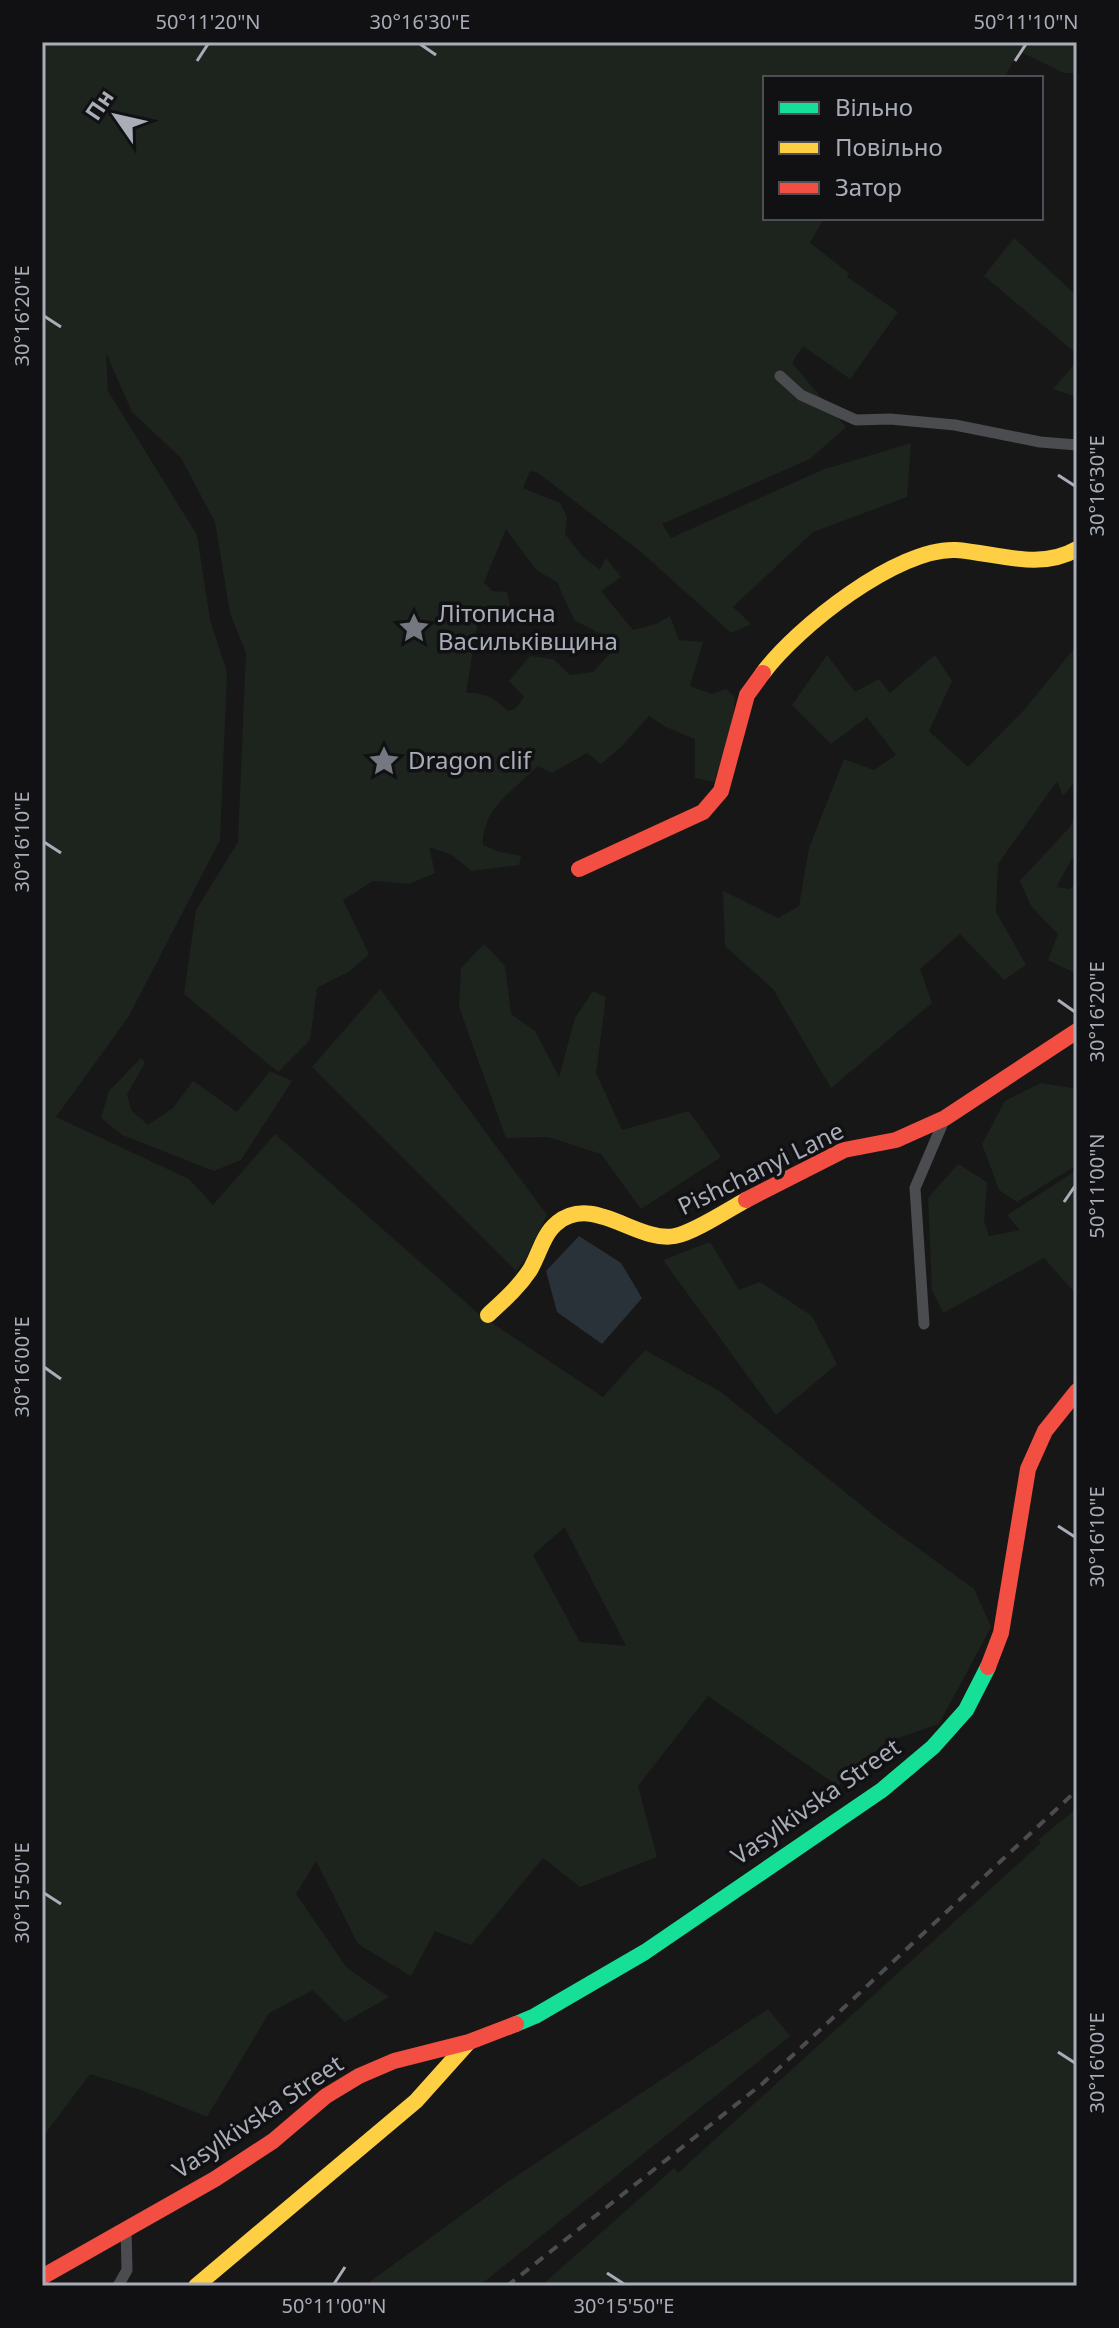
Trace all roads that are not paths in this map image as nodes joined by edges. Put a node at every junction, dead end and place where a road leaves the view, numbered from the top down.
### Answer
1 (780, 376) dead end
2 (1077, 445) edge
3 (1077, 549) edge
4 (579, 869) dead end
5 (1077, 1031) edge
6 (945, 1118) junction
7 (488, 1315) dead end
8 (924, 1324) dead end
9 (1077, 1391) edge
10 (469, 2042) junction
11 (126, 2229) junction
12 (42, 2277) edge
13 (118, 2286) edge
14 (196, 2286) edge

1 - 2 street
3 - 4 street
5 - 6 street, Pishchanyi Lane
6 - 7 street, Pishchanyi Lane
6 - 8 street
9 - 10 street, Vasylkivska Street
10 - 11 street, Vasylkivska Street
10 - 14 street, Vasylkivska Street
11 - 12 street, Vasylkivska Street
11 - 13 street

